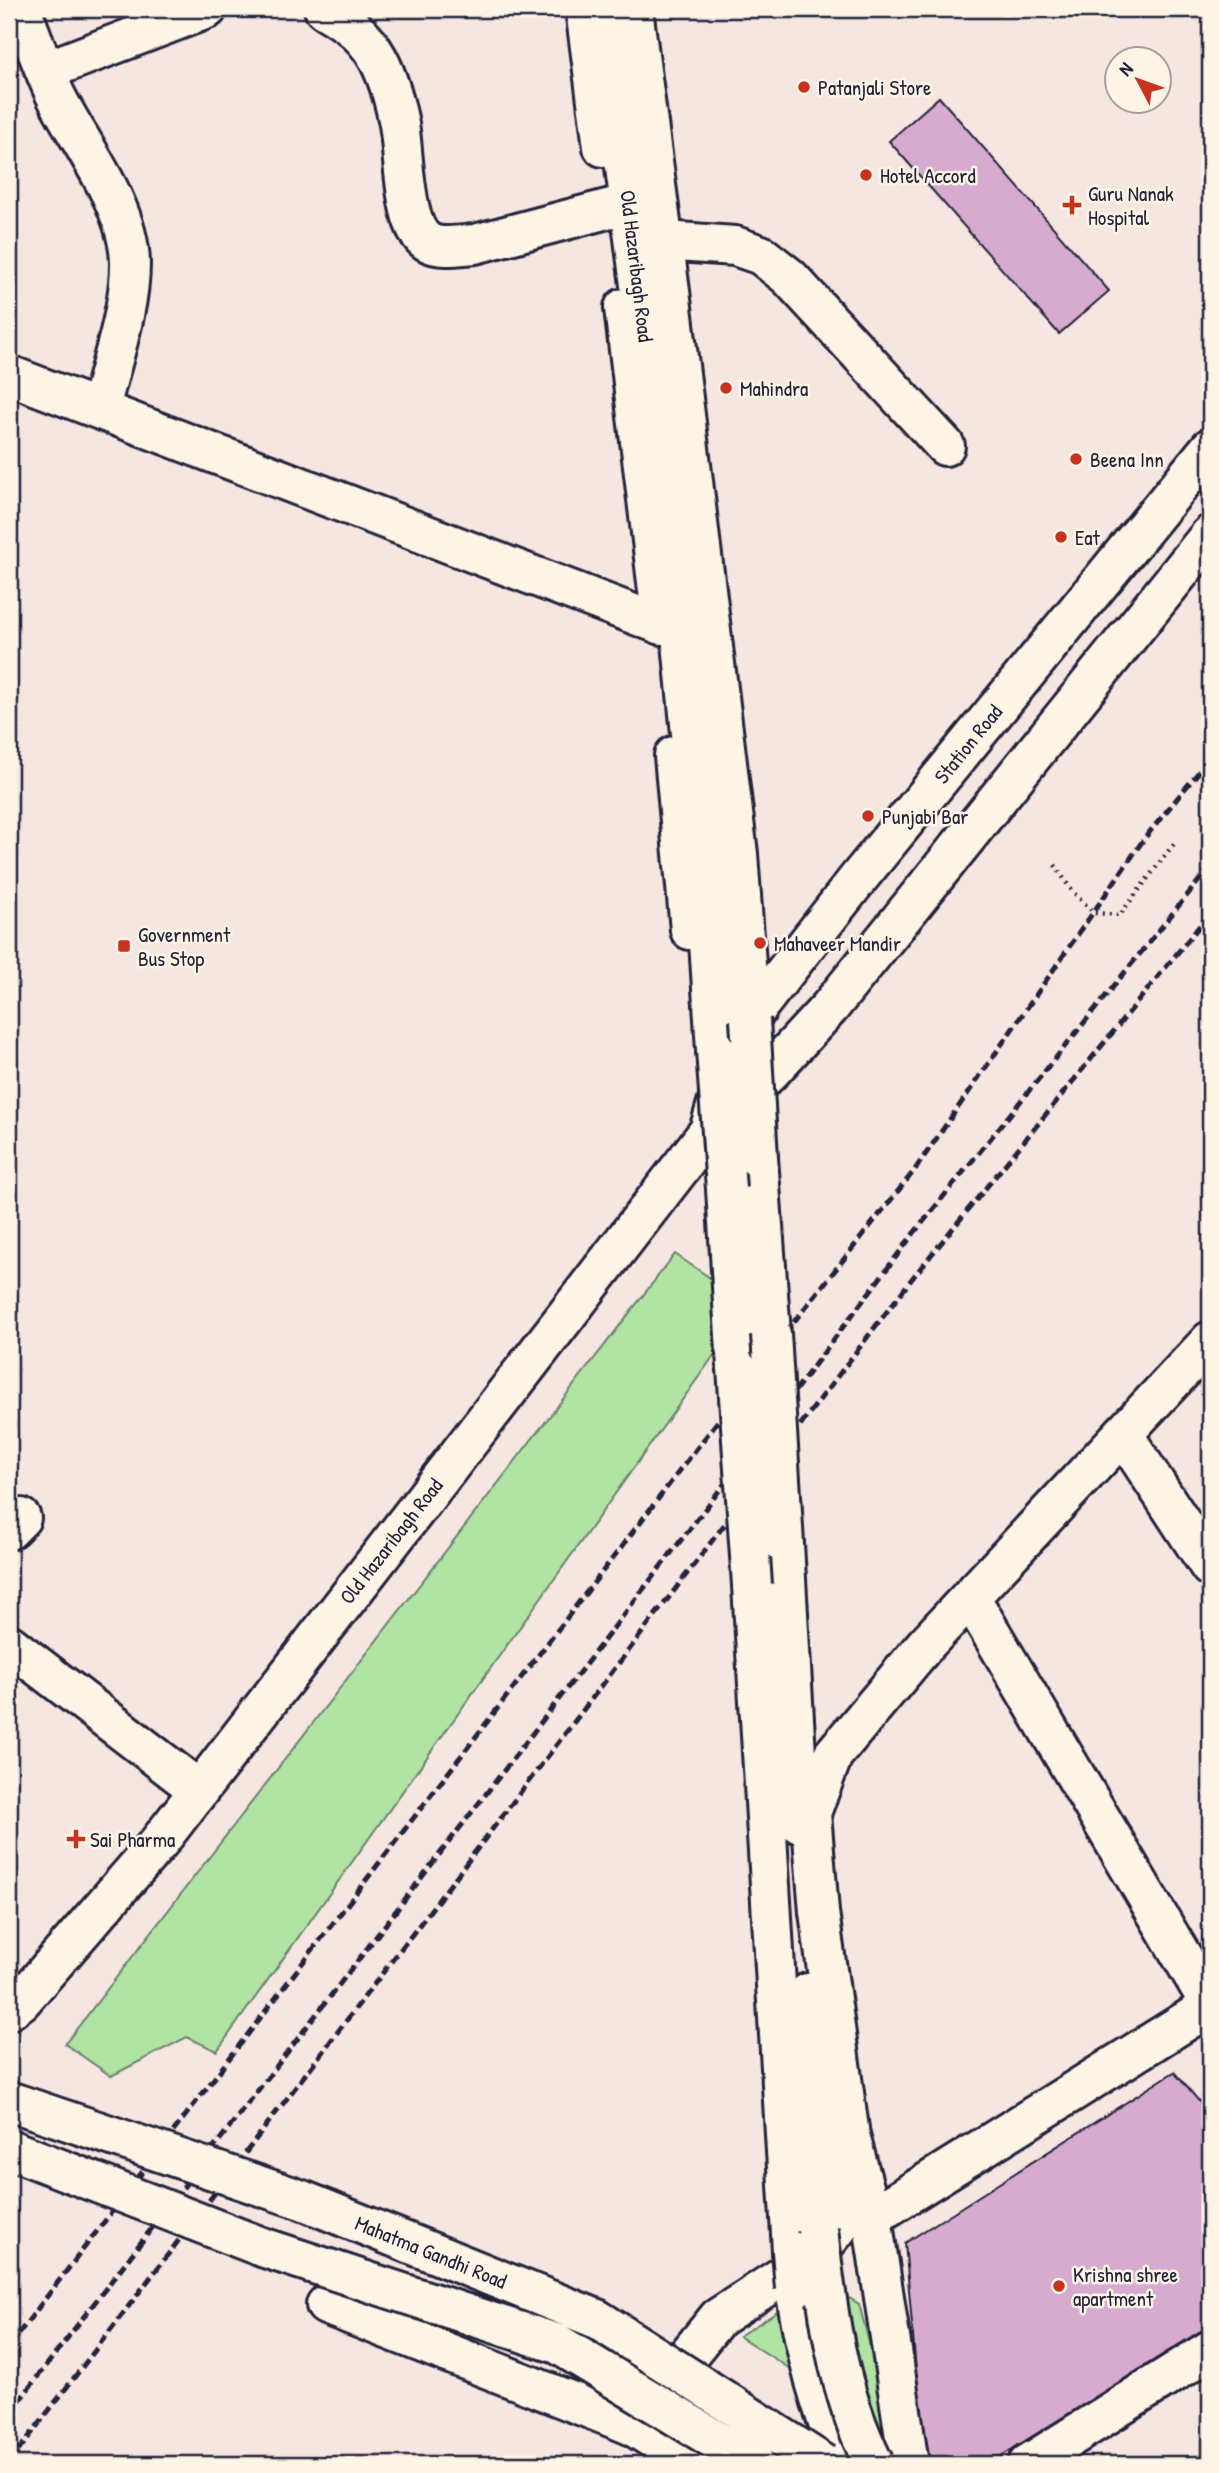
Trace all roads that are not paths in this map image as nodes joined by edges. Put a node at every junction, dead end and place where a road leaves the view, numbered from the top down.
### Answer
1 (21, 9) edge
2 (207, 9) edge
3 (324, 9) edge
4 (585, 9) edge
5 (605, 9) edge
6 (633, 9) edge
7 (646, 9) edge
8 (47, 70) junction
9 (611, 208) junction
10 (678, 242) junction
11 (9, 375) edge
12 (100, 409) junction
13 (945, 446) dead end
14 (1210, 448) edge
15 (1210, 535) edge
16 (662, 625) junction
17 (741, 1028) junction
18 (772, 1070) junction
19 (709, 1131) junction
20 (1210, 1341) edge
21 (1123, 1434) junction
22 (1210, 1567) edge
23 (970, 1597) junction
24 (9, 1644) edge
25 (199, 1790) junction
26 (1210, 2005) edge
27 (9, 2010) edge
28 (9, 2101) edge
29 (850, 2136) junction
30 (9, 2149) edge
31 (872, 2217) junction
32 (805, 2240) junction
33 (326, 2305) dead end
34 (1210, 2350) edge
35 (631, 2425) junction
36 (693, 2464) edge
37 (755, 2464) edge
38 (824, 2464) edge
39 (844, 2464) edge
40 (874, 2464) edge
41 (909, 2464) edge
42 (1028, 2464) edge

1 - 8 street
2 - 8 street
3 - 9 street
4 - 9 street
5 - 17 street, Old Hazaribagh Road
6 - 17 street
7 - 10 street
8 - 12 street
9 - 16 street
10 - 13 street
10 - 17 street
11 - 12 street
12 - 16 street
14 - 17 street, Station Road
15 - 18 street
16 - 19 street
17 - 18 street
17 - 19 street, Old Hazaribagh Road
17 - 32 street, bridge
17 - 32 street, bridge
18 - 19 street
19 - 25 street, Old Hazaribagh Road
20 - 21 street
21 - 22 street
21 - 23 street
23 - 26 street
23 - 29 street
24 - 25 street
25 - 27 street, Old Hazaribagh Road
26 - 31 street
28 - 38 street, Mahatma Gandhi Road, bridge
29 - 31 street
29 - 35 street
30 - 37 street, Mahatma Gandhi Road, bridge
31 - 41 street
32 - 39 street, bridge
32 - 40 street, bridge
33 - 35 street
34 - 42 street
35 - 36 street

